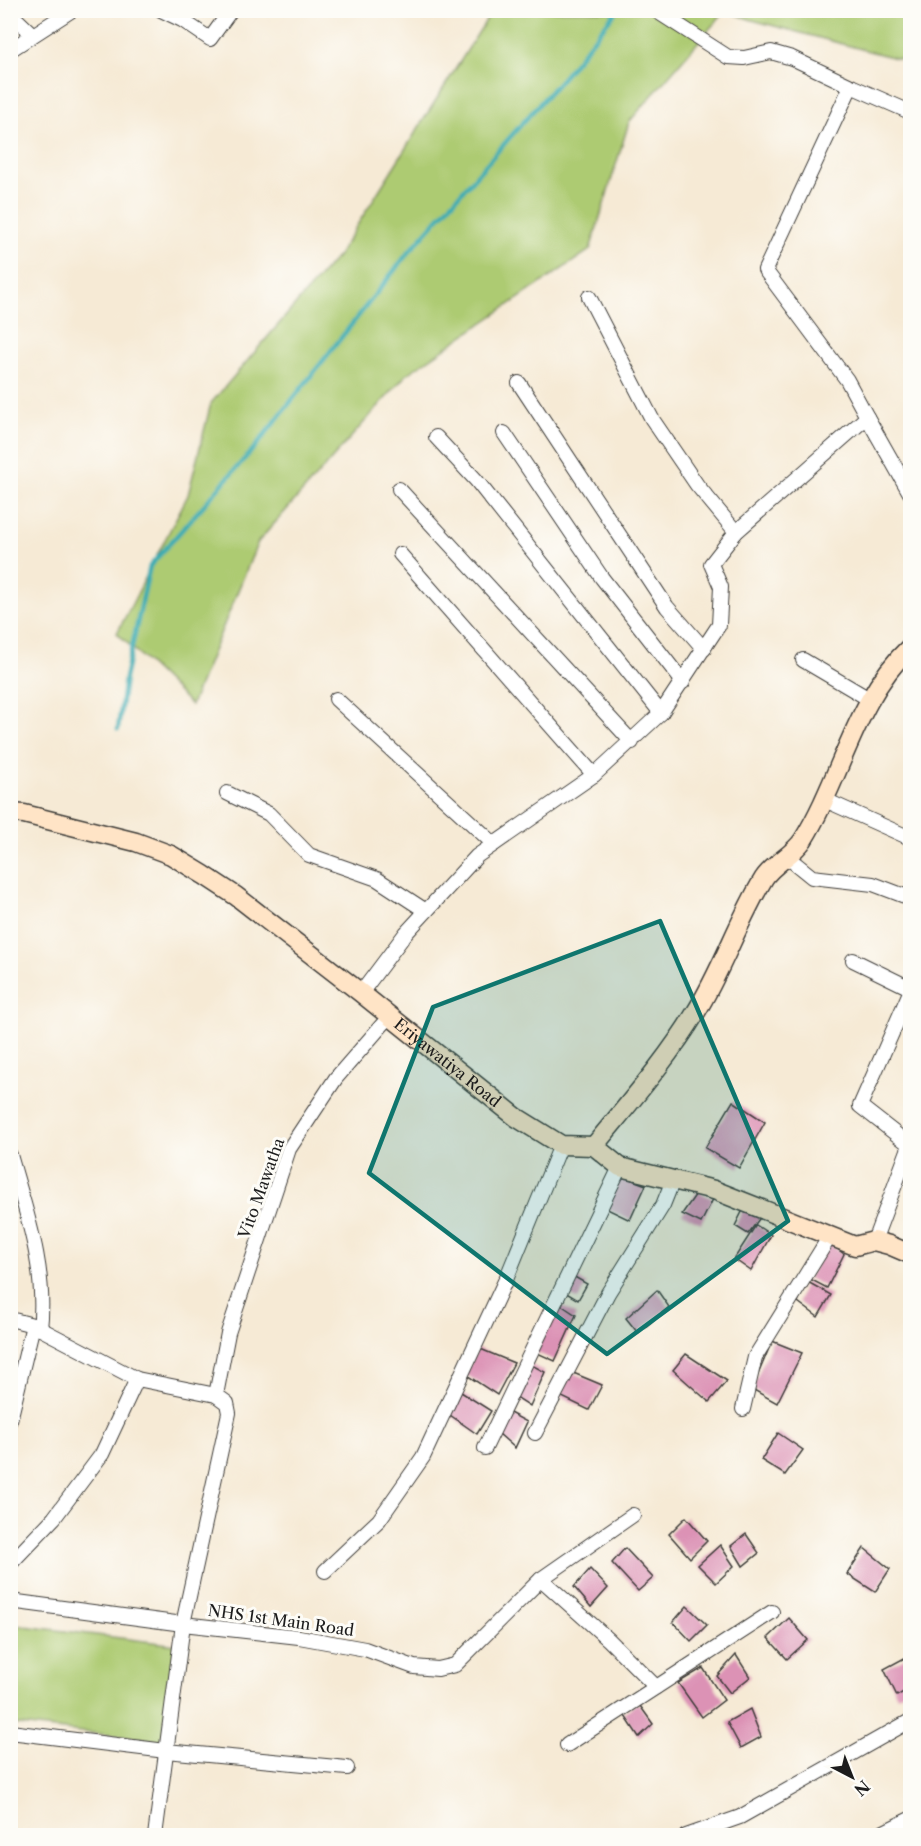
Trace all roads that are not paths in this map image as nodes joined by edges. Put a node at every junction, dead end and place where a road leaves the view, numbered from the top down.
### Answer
1 (72, 10) edge
2 (161, 10) edge
3 (231, 10) edge
4 (655, 10) edge
5 (10, 13) edge
6 (33, 35) junction
7 (10, 50) edge
8 (851, 86) junction
9 (910, 112) edge
10 (589, 297) dead end
11 (519, 383) dead end
12 (867, 417) junction
13 (504, 433) dead end
14 (436, 437) dead end
15 (399, 489) dead end
16 (910, 493) edge
17 (736, 532) junction
18 (400, 554) dead end
19 (704, 649) junction
20 (907, 656) edge
21 (803, 660) dead end
22 (683, 682) junction
23 (336, 699) dead end
24 (869, 699) junction
25 (661, 712) junction
26 (632, 742) junction
27 (594, 775) junction
28 (227, 793) dead end
29 (825, 800) junction
30 (10, 813) edge
31 (910, 838) edge
32 (494, 844) junction
33 (786, 856) junction
34 (910, 898) edge
35 (426, 911) junction
36 (853, 960) dead end
37 (910, 990) edge
38 (362, 993) junction
39 (388, 1017) junction
40 (561, 1145) junction
41 (594, 1146) junction
42 (10, 1155) edge
43 (620, 1167) junction
44 (673, 1180) junction
45 (830, 1236) junction
46 (874, 1241) junction
47 (910, 1254) edge
48 (10, 1319) edge
49 (36, 1327) junction
50 (137, 1379) junction
51 (216, 1395) junction
52 (743, 1409) dead end
53 (10, 1420) edge
54 (535, 1433) dead end
55 (485, 1448) dead end
56 (633, 1515) dead end
57 (10, 1564) edge
58 (325, 1571) dead end
59 (541, 1579) junction
60 (10, 1601) edge
61 (771, 1612) dead end
62 (183, 1624) junction
63 (656, 1688) junction
64 (910, 1721) edge
65 (10, 1732) edge
66 (567, 1745) dead end
67 (166, 1751) junction
68 (347, 1768) dead end
69 (910, 1820) edge
70 (154, 1836) edge
71 (686, 1836) edge
72 (876, 1836) edge

1 - 6 street
2 - 3 street
4 - 8 street
5 - 6 street
6 - 7 street
8 - 9 street
8 - 12 street
10 - 17 street
11 - 19 street
12 - 16 street
12 - 17 street
13 - 22 street
14 - 25 street
15 - 26 street
17 - 19 street
18 - 27 street
19 - 22 street
20 - 24 street
21 - 24 street
22 - 25 street
23 - 32 street
24 - 29 street
25 - 26 street
26 - 27 street
27 - 32 street
28 - 35 street
29 - 31 street
29 - 33 street
30 - 38 street, Eriyawatiya Road
32 - 35 street
33 - 34 street
33 - 41 street
35 - 38 street
36 - 37 street
37 - 46 street
38 - 39 street, Eriyawatiya Road
39 - 40 street, Eriyawatiya Road
39 - 51 street, Vito Mawatha
40 - 41 street
40 - 58 street
41 - 43 street
42 - 49 street
43 - 44 street
43 - 55 street
44 - 45 street
44 - 54 street
45 - 46 street
45 - 52 street
46 - 47 street
48 - 49 street
49 - 50 street
49 - 53 street
50 - 51 street
50 - 57 street
51 - 62 street
56 - 59 street, NHS 1st Main Road
59 - 62 street, NHS 1st Main Road
59 - 63 street
60 - 62 street, NHS 1st Main Road
61 - 63 street
62 - 67 street
63 - 66 street
64 - 71 street
65 - 67 street
67 - 68 street
67 - 70 street
69 - 72 street

